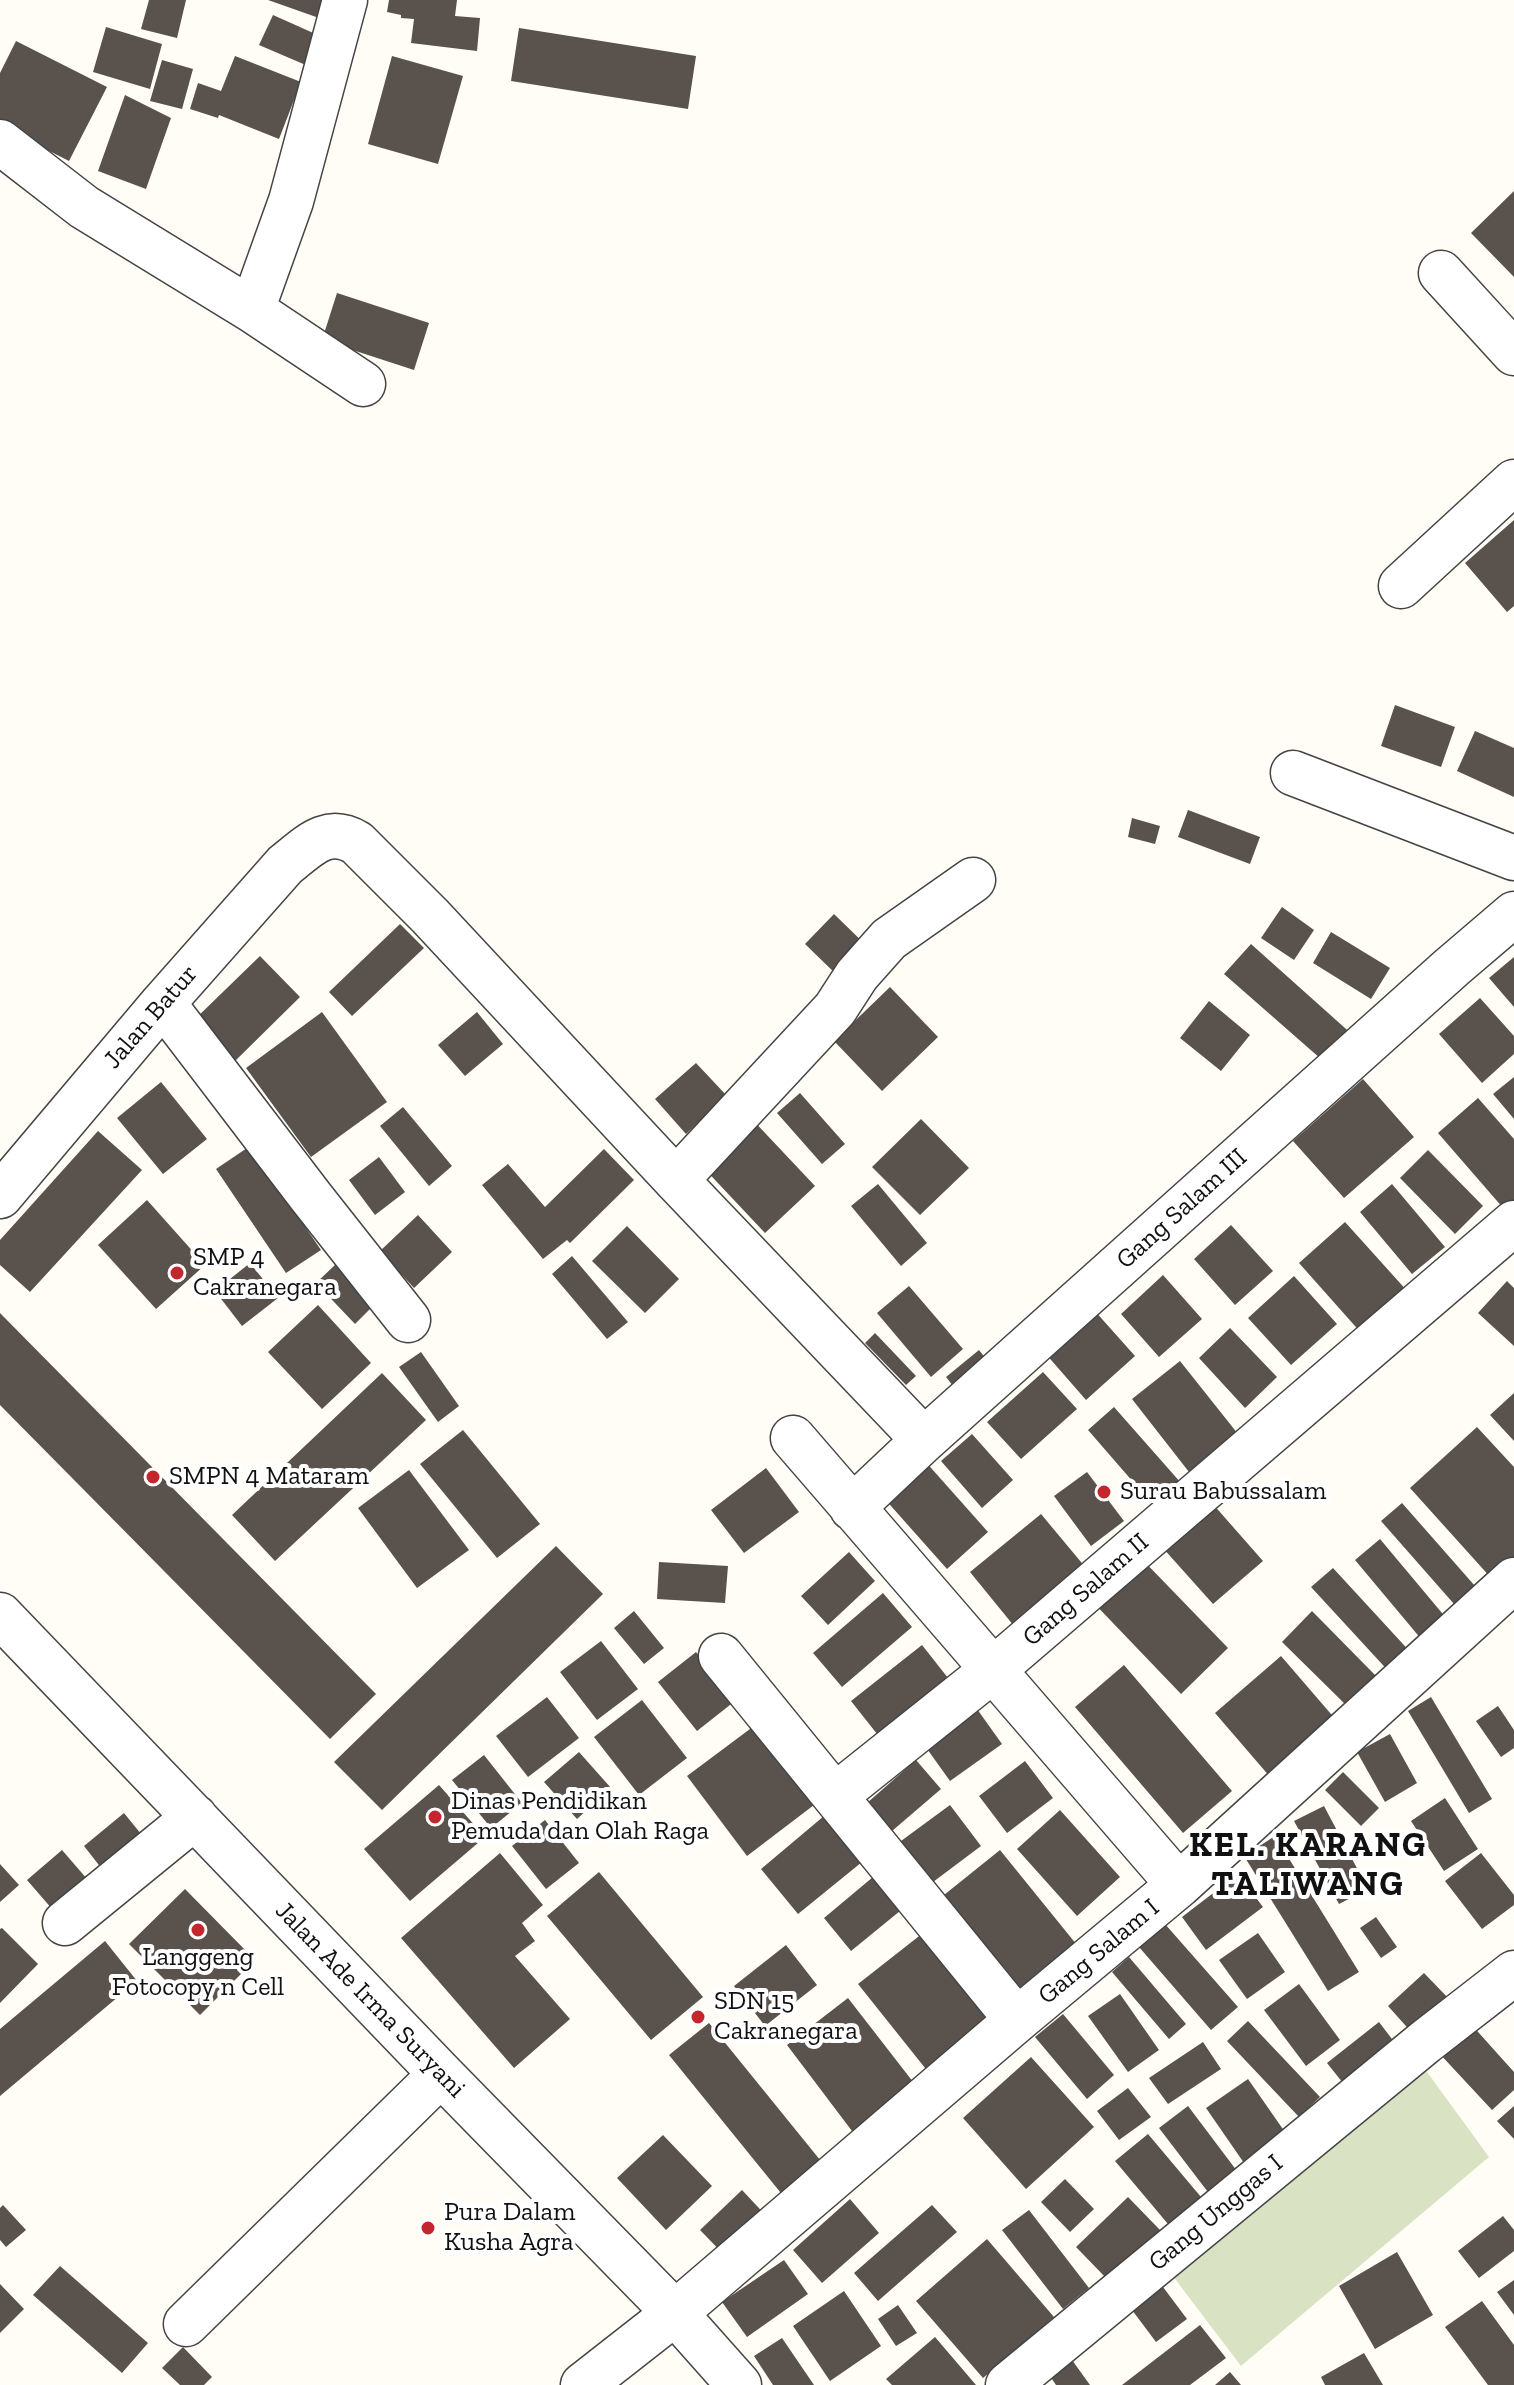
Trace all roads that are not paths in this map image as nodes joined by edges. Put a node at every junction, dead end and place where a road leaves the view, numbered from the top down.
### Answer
1 (345, 0) edge
2 (0, 142) edge
3 (1441, 273) dead end
4 (252, 310) junction
5 (1514, 353) edge
6 (363, 384) dead end
7 (1514, 482) edge
8 (1401, 586) dead end
9 (1293, 773) dead end
10 (1514, 858) edge
11 (973, 880) dead end
12 (1514, 914) edge
13 (163, 1003) junction
14 (676, 1180) junction
15 (0, 1196) edge
16 (1514, 1223) edge
17 (408, 1320) dead end
18 (793, 1438) dead end
19 (924, 1440) junction
20 (852, 1508) junction
21 (1514, 1580) edge
22 (0, 1615) edge
23 (721, 1656) dead end
24 (994, 1669) junction
25 (836, 1795) junction
26 (195, 1817) junction
27 (1179, 1885) junction
28 (65, 1923) dead end
29 (1514, 1973) edge
30 (1017, 2020) junction
31 (441, 2074) junction
32 (675, 2313) junction
33 (186, 2324) dead end
34 (583, 2385) edge
35 (739, 2385) edge
36 (1008, 2385) edge

1 - 4 street
2 - 4 street
3 - 5 street
4 - 6 street
7 - 8 street
9 - 10 street
11 - 14 street
12 - 19 street, Gang Salam III
13 - 14 street, Jalan Batur
13 - 15 street, Jalan Batur
13 - 17 street
14 - 19 street
16 - 24 street, Gang Salam II
18 - 20 street
19 - 20 street, Gang Salam III
20 - 24 street
21 - 27 street, Gang Salam I
22 - 26 street, Jalan Ade Irma Suryani
23 - 25 street
24 - 25 street, Gang Salam II
24 - 27 street
25 - 30 street
26 - 28 street
26 - 31 street, Jalan Ade Irma Suryani
27 - 30 street, Gang Salam I
29 - 36 street, Gang Unggas I
30 - 32 street, Gang Salam I
31 - 32 street, Jalan Ade Irma Suryani
31 - 33 street
32 - 34 street, Gang Salam I
32 - 35 street, Jalan Ade Irma Suryani

